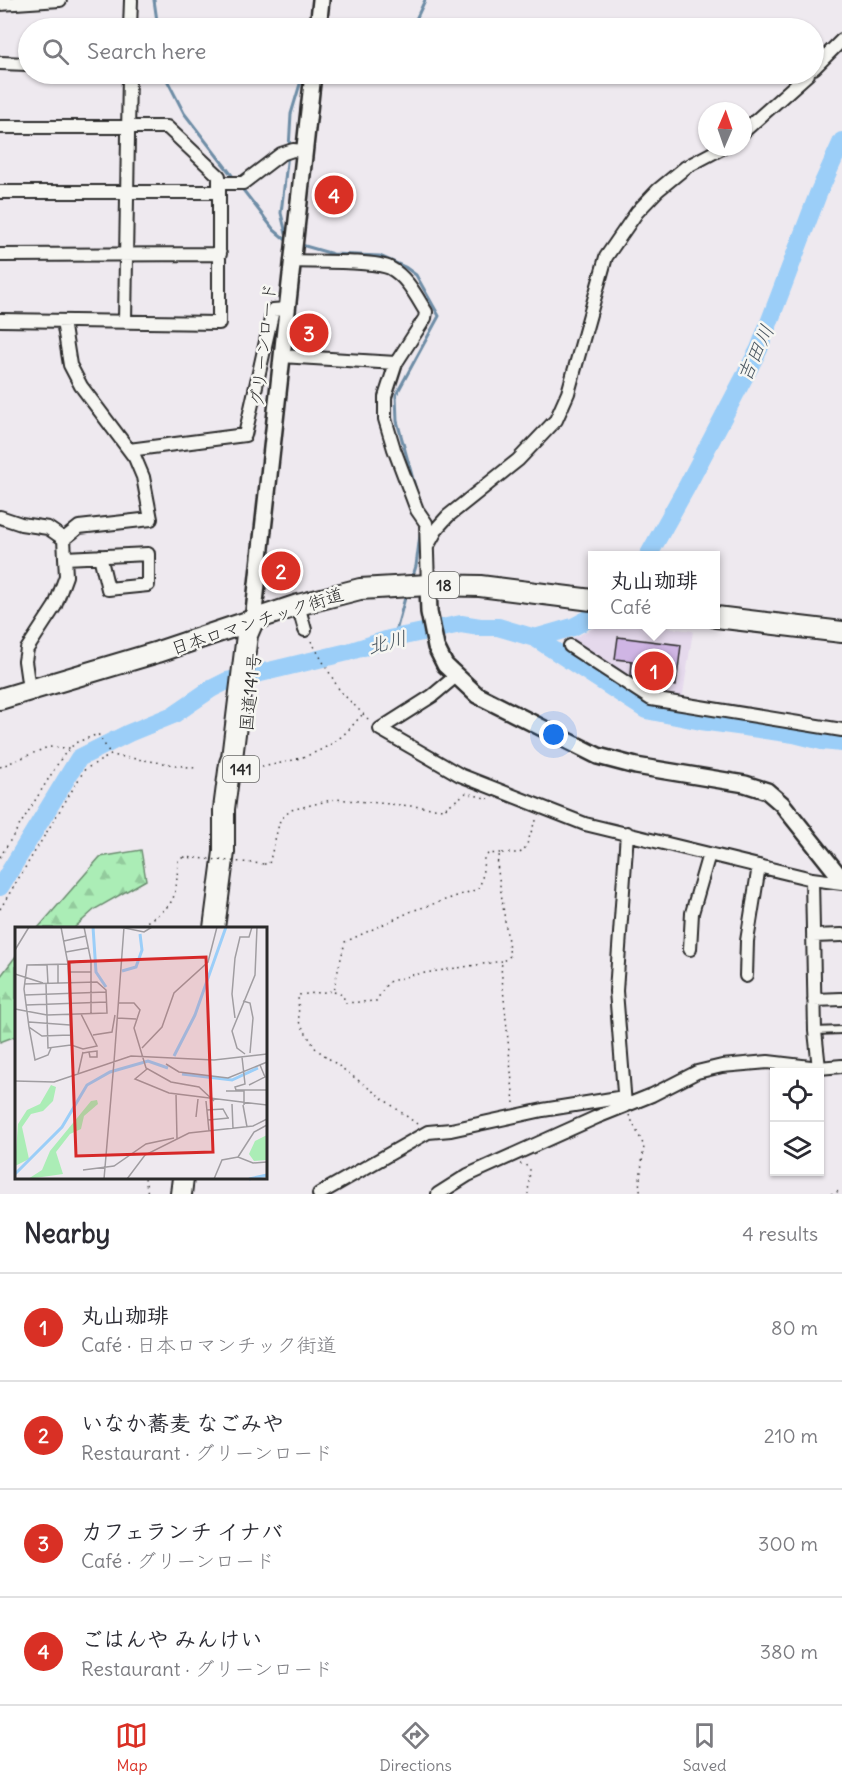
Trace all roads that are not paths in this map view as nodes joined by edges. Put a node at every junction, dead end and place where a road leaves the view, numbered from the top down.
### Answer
1 (60, 0) edge
2 (131, 0) edge
3 (321, 0) edge
4 (0, 4) edge
5 (130, 18) edge
6 (319, 18) edge
7 (842, 40) edge
8 (824, 57) edge
9 (0, 63) edge
10 (18, 64) edge
11 (129, 84) edge
12 (312, 84) edge
13 (797, 84) edge
14 (752, 124) edge
15 (128, 126) junction
16 (0, 127) edge
17 (304, 151) junction
18 (707, 156) edge
19 (219, 188) junction
20 (0, 192) edge
21 (127, 192) junction
22 (126, 254) junction
23 (220, 254) junction
24 (0, 255) edge
25 (291, 261) junction
26 (286, 309) junction
27 (0, 320) edge
28 (63, 321) junction
29 (124, 321) junction
30 (281, 356) junction
31 (396, 363) junction
32 (129, 450) junction
33 (0, 517) edge
34 (64, 539) junction
35 (428, 545) junction
36 (100, 556) junction
37 (64, 558) junction
38 (428, 585) junction
39 (588, 600) edge
40 (298, 605) junction
41 (720, 617) edge
42 (253, 621) junction
43 (305, 630) road end
44 (842, 632) edge
45 (570, 646) dead end
46 (456, 676) junction
47 (29, 689) junction
48 (0, 699) edge
49 (842, 730) edge
50 (627, 834) junction
51 (709, 854) junction
52 (759, 866) junction
53 (842, 876) edge
54 (812, 879) junction
55 (842, 883) edge
56 (214, 927) edge
57 (842, 935) edge
58 (813, 936) junction
59 (690, 949) dead end
60 (746, 976) dead end
61 (842, 999) edge
62 (814, 1000) junction
63 (842, 1029) edge
64 (815, 1031) junction
65 (842, 1066) edge
66 (819, 1068) junction
67 (624, 1102) junction
68 (183, 1179) edge
69 (181, 1194) edge
70 (319, 1194) edge
71 (438, 1194) edge

1 - 4 street
2 - 5 street
3 - 6 street
7 - 8 street
9 - 10 street
11 - 15 street
12 - 17 street, グリーンロード
13 - 14 street
15 - 16 street
15 - 19 street
15 - 21 street
17 - 19 street
17 - 25 street, グリーンロード
18 - 35 street
19 - 21 street
19 - 23 street
20 - 21 street
21 - 22 street
22 - 23 street
22 - 24 street
22 - 29 street
23 - 29 street
25 - 26 street, グリーンロード
25 - 31 street
26 - 30 street, グリーンロード
26 - 32 street
27 - 28 street
28 - 29 street
28 - 32 street
30 - 31 street
30 - 42 street, グリーンロード
31 - 35 street
32 - 34 street
33 - 34 street
34 - 37 street
35 - 38 street
36 - 36 street
36 - 37 street
37 - 47 street
38 - 39 highway, 日本ロマンチック街道 / 18
38 - 40 highway, 日本ロマンチック街道 / 18
38 - 46 street
40 - 42 highway, 日本ロマンチック街道 / 18
40 - 43 street
41 - 44 highway
42 - 47 highway, 日本ロマンチック街道 / 18
42 - 56 highway, 国道141号 / 141
45 - 49 street
46 - 50 street
46 - 53 street
47 - 48 highway, 日本ロマンチック街道 / 18
50 - 51 street
50 - 67 street
51 - 52 street
51 - 59 street
52 - 54 street
52 - 60 street
54 - 55 street
54 - 58 street
57 - 58 street
58 - 62 street
61 - 62 street
62 - 64 street
63 - 64 lane
64 - 66 street
65 - 66 street
66 - 67 street
67 - 70 street
67 - 71 street
68 - 69 highway

